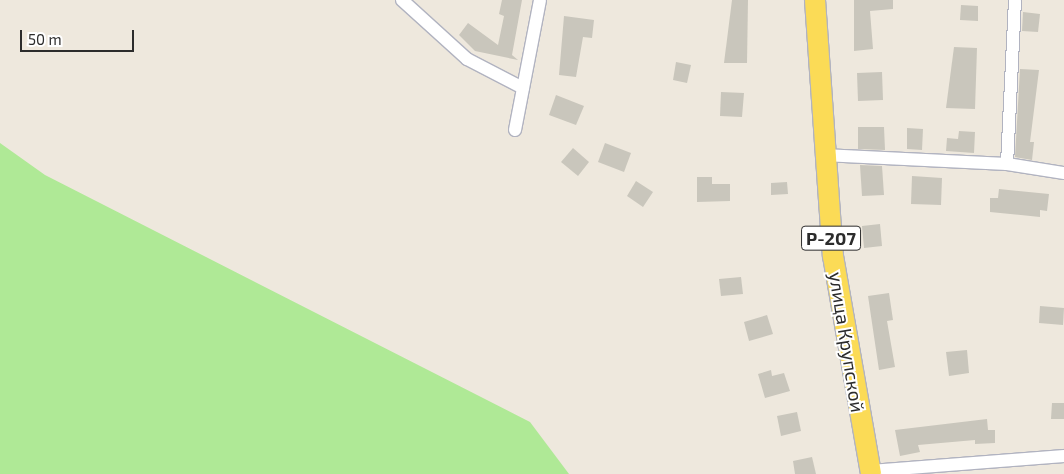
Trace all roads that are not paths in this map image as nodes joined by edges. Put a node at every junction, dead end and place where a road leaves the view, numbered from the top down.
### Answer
1 (402, 0) edge
2 (540, 0) edge
3 (815, 0) edge
4 (1015, 0) edge
5 (523, 88) junction
6 (515, 130) dead end
7 (823, 154) junction
8 (1007, 164) junction
9 (1064, 174) edge
10 (1064, 456) edge
11 (871, 473) edge

1 - 5 street
2 - 5 street
3 - 7 main road, улица Крупской / Р-207
4 - 8 street
5 - 6 street
7 - 8 street
7 - 11 main road, улица Крупской / Р-207
8 - 9 street
10 - 11 street

